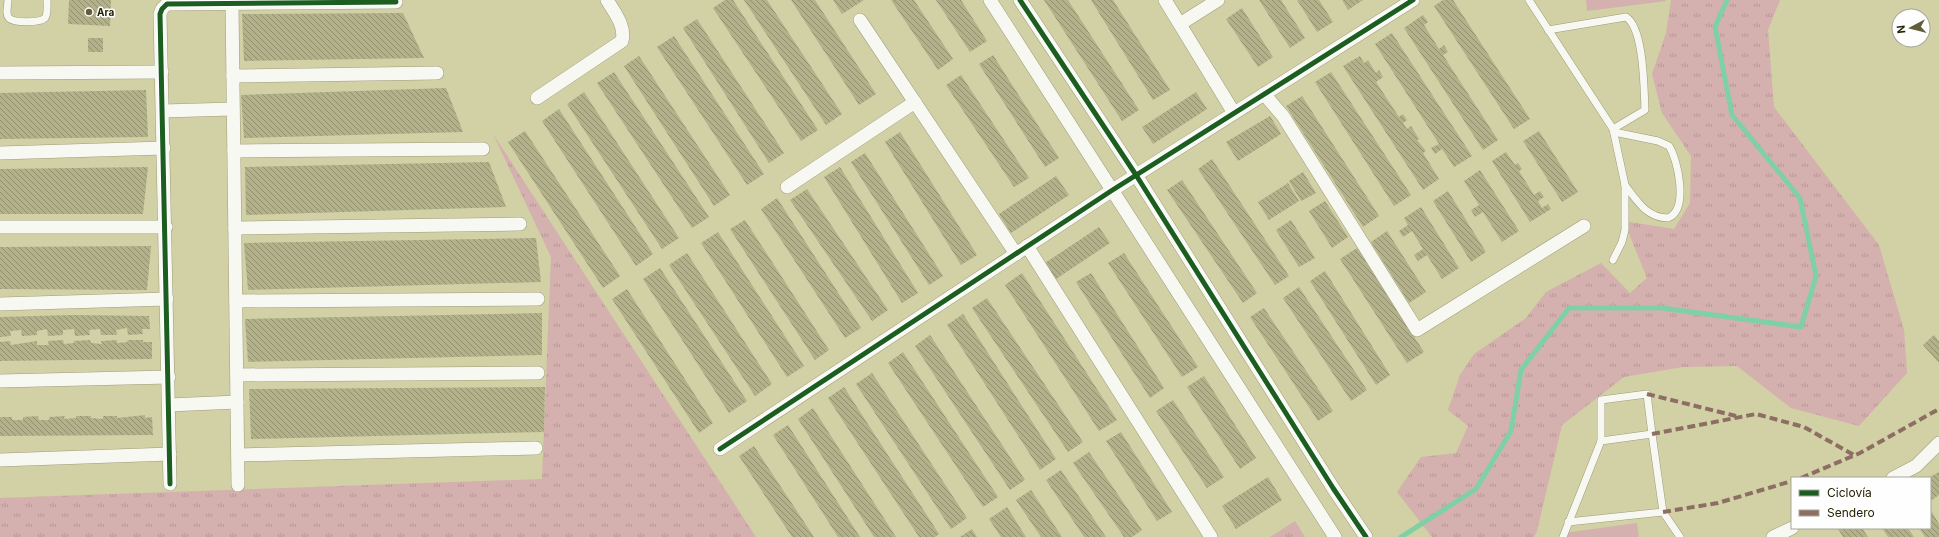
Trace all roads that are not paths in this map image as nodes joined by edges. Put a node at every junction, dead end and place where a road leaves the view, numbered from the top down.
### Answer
1 (8, 0) edge
2 (47, 0) edge
3 (607, 0) edge
4 (990, 0) edge
5 (1020, 0) edge
6 (1165, 0) edge
7 (1218, 0) edge
8 (1414, 0) edge
9 (1529, 0) edge
10 (166, 2) edge
11 (196, 2) edge
12 (396, 2) dead end
13 (232, 4) junction
14 (860, 20) dead end
15 (1180, 24) junction
16 (1548, 30) junction
17 (162, 72) junction
18 (0, 73) edge
19 (437, 74) dead end
20 (233, 76) junction
21 (1264, 94) junction
22 (537, 98) dead end
23 (915, 102) junction
24 (233, 109) junction
25 (162, 111) junction
26 (1234, 113) junction
27 (1613, 131) junction
28 (164, 148) junction
29 (483, 149) dead end
30 (234, 151) junction
31 (0, 153) edge
32 (1136, 175) junction
33 (1625, 185) junction
34 (787, 187) dead end
35 (1111, 191) junction
36 (520, 224) dead end
37 (1584, 226) dead end
38 (0, 227) edge
39 (166, 227) junction
40 (235, 228) junction
41 (1027, 246) junction
42 (1016, 254) junction
43 (1613, 260) dead end
44 (167, 299) junction
45 (538, 299) dead end
46 (236, 301) junction
47 (0, 304) edge
48 (538, 373) dead end
49 (237, 375) junction
50 (168, 377) junction
51 (0, 381) edge
52 (237, 402) junction
53 (169, 405) junction
54 (1652, 434) junction
55 (1601, 441) junction
56 (1939, 443) edge
57 (536, 448) dead end
58 (720, 449) dead end
59 (170, 454) junction
60 (238, 455) junction
61 (0, 460) edge
62 (1894, 477) edge
63 (170, 484) dead end
64 (238, 485) dead end
65 (1663, 512) junction
66 (1568, 522) junction
67 (1791, 528) edge
68 (1211, 537) edge
69 (1335, 537) edge
70 (1366, 537) edge
71 (1563, 537) edge
72 (1680, 537) edge
73 (1773, 537) edge

1 - 2 lane
3 - 22 street
4 - 35 street
5 - 32 street
6 - 15 street
7 - 15 street
8 - 21 street
9 - 16 lane
10 - 11 street
10 - 17 street
11 - 13 street
12 - 13 street
13 - 20 street
14 - 23 street
15 - 26 street
16 - 27 lane
16 - 27 lane
17 - 18 street
17 - 25 street
19 - 20 street
20 - 24 street
21 - 26 street
21 - 37 street
23 - 34 street
23 - 42 street
24 - 25 street
24 - 30 street
25 - 28 street
26 - 32 street
27 - 33 lane
27 - 33 lane
28 - 31 street
28 - 39 street
29 - 30 street
30 - 40 street
32 - 35 street
32 - 70 street
33 - 43 lane
35 - 41 street
35 - 69 street
36 - 40 street
38 - 39 street
39 - 44 street
40 - 46 street
41 - 42 street
41 - 68 street
42 - 58 street
44 - 47 street
44 - 50 street
45 - 46 street
46 - 49 street
48 - 49 street
49 - 52 street
50 - 51 street
50 - 53 street
52 - 53 street
52 - 60 street
53 - 59 street
54 - 55 lane
54 - 55 lane
54 - 65 lane
55 - 66 lane
56 - 62 street
57 - 60 street
59 - 61 street
59 - 63 street
60 - 64 street
65 - 66 lane
65 - 72 lane
66 - 71 lane
67 - 73 street

